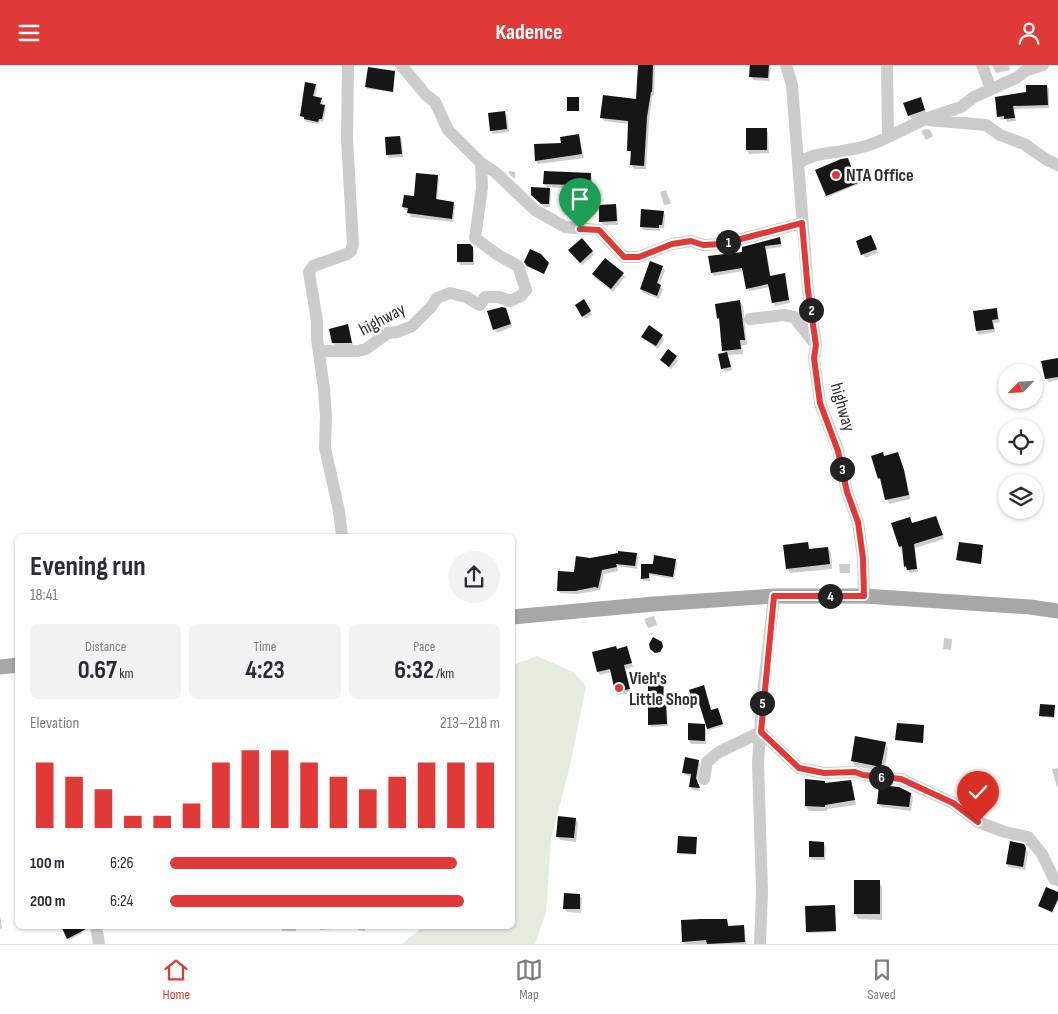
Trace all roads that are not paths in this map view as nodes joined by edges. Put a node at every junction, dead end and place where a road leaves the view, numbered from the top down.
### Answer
1 (348, 65) edge
2 (401, 65) edge
3 (786, 65) edge
4 (887, 65) edge
5 (982, 65) edge
6 (1043, 65) edge
7 (991, 89) junction
8 (925, 119) junction
9 (888, 137) junction
10 (481, 163) junction
11 (798, 164) junction
12 (1058, 165) edge
13 (802, 223) junction
14 (750, 319) dead end
15 (816, 345) junction
16 (319, 351) junction
17 (342, 534) edge
18 (774, 596) junction
19 (864, 596) junction
20 (1058, 611) edge
21 (515, 617) edge
22 (15, 665) edge
23 (0, 667) edge
24 (761, 732) junction
25 (704, 779) dead end
26 (1058, 880) edge
27 (96, 929) edge
28 (99, 944) edge
29 (760, 944) edge

1 - 16 street
2 - 10 street
3 - 11 street, highway
4 - 9 street
5 - 7 street
6 - 7 street
7 - 8 street
8 - 9 street
8 - 12 street
9 - 11 street
10 - 13 street
10 - 16 street, highway
11 - 13 street, highway
13 - 15 street, highway
14 - 15 street
15 - 19 street, highway
16 - 17 street
18 - 19 main road
18 - 21 main road
18 - 24 street
19 - 20 main road
22 - 23 main road
24 - 25 street
24 - 26 street
24 - 29 street
27 - 28 street

